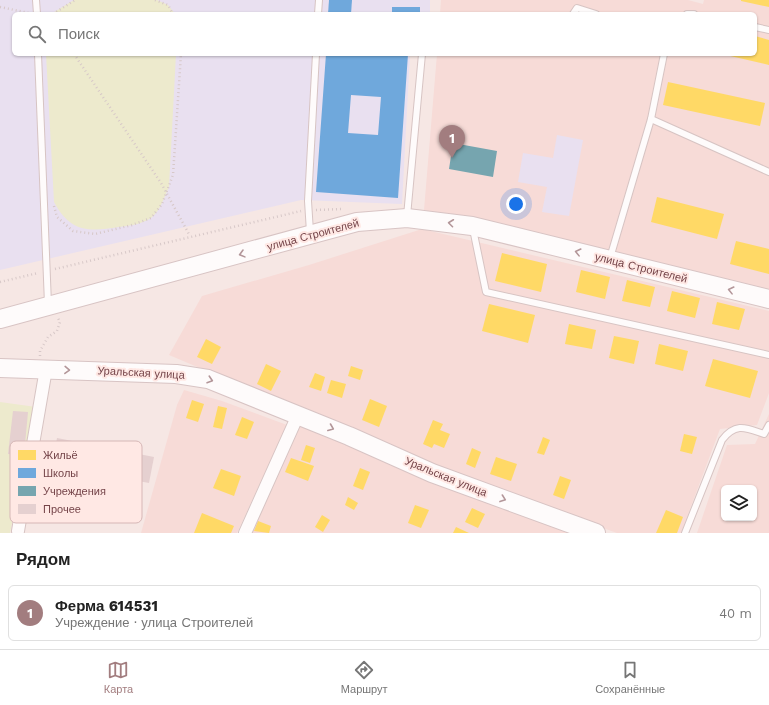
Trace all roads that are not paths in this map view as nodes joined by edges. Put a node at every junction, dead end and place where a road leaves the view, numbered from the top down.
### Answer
1 (36, 0) edge
2 (319, 0) edge
3 (37, 12) edge
4 (318, 12) edge
5 (574, 12) edge
6 (590, 12) edge
7 (757, 27) edge
8 (769, 30) edge
9 (38, 56) edge
10 (316, 56) edge
11 (422, 56) edge
12 (664, 56) edge
13 (651, 119) junction
14 (769, 172) edge
15 (407, 218) junction
16 (472, 226) junction
17 (310, 236) junction
18 (609, 260) junction
19 (769, 299) edge
20 (48, 305) junction
21 (0, 319) edge
22 (769, 355) edge
23 (0, 368) edge
24 (46, 369) junction
25 (298, 415) junction
26 (769, 425) edge
27 (34, 441) edge
28 (19, 523) edge
29 (18, 531) dead end
30 (245, 533) edge
31 (596, 533) edge
32 (685, 533) edge

1 - 3 lane
2 - 4 lane
5 - 6 lane
7 - 8 lane
9 - 20 lane
10 - 17 lane
11 - 15 lane
12 - 13 lane
13 - 14 lane
13 - 18 lane
16 -> 15 street, улица Строителей
15 - 17 street, улица Строителей
18 -> 16 street, улица Строителей
16 - 22 lane
17 -> 20 street, улица Строителей
19 -> 18 street, улица Строителей
20 - 21 street, улица Строителей
23 - 24 street, Уральская улица
24 -> 25 street, Уральская улица
24 - 27 street
25 - 30 street
25 -> 31 street, Уральская улица
26 - 32 lane
28 - 29 street

